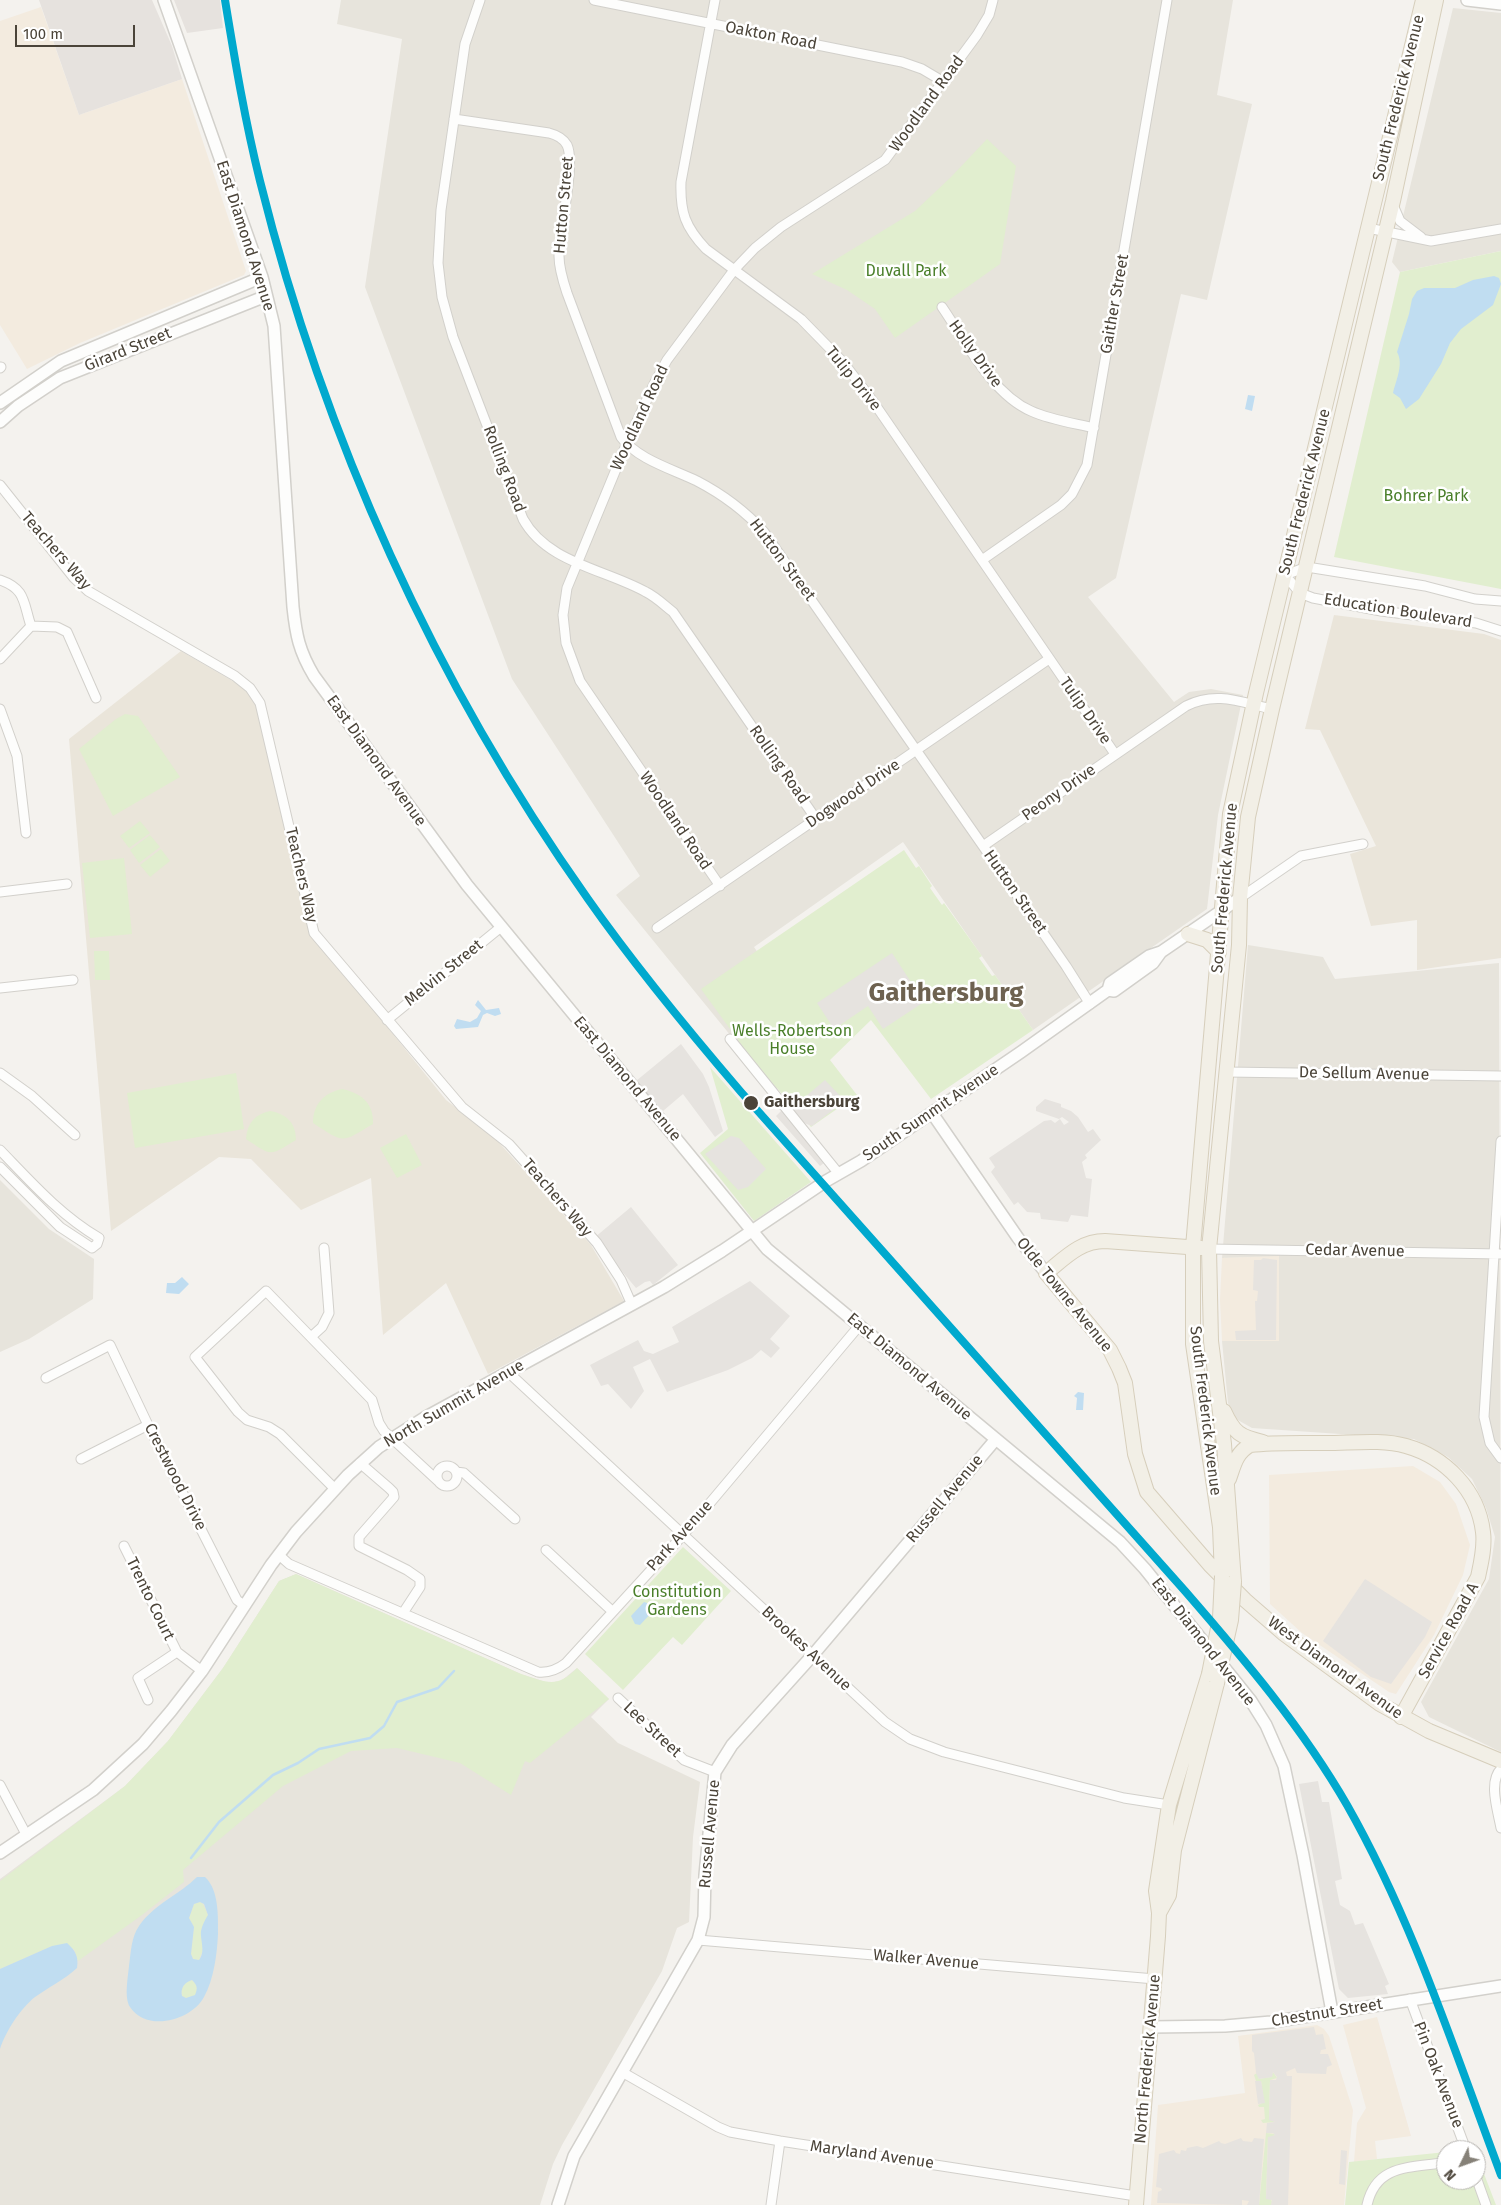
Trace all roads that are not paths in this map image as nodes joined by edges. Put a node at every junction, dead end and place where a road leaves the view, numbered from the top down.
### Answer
1 (164, 0) edge
2 (480, 0) edge
3 (594, 0) edge
4 (715, 0) edge
5 (993, 0) edge
6 (1167, 0) edge
7 (1422, 0) edge
8 (1436, 0) edge
9 (1467, 0) edge
10 (1501, 4) edge
11 (711, 24) junction
12 (944, 82) junction
13 (454, 119) junction
14 (1393, 201) junction
15 (1368, 228) junction
16 (1501, 229) edge
17 (1386, 232) junction
18 (1431, 241) junction
19 (734, 270) junction
20 (262, 278) junction
21 (266, 296) junction
22 (942, 307) dead end
23 (0, 403) edge
24 (0, 422) edge
25 (1094, 428) junction
26 (626, 445) junction
27 (0, 485) edge
28 (982, 560) junction
29 (577, 563) junction
30 (1307, 567) junction
31 (1285, 575) junction
32 (0, 580) edge
33 (1300, 592) junction
34 (1501, 600) edge
35 (31, 626) junction
36 (1501, 631) edge
37 (0, 659) edge
38 (1050, 659) junction
39 (96, 698) dead end
40 (1253, 705) junction
41 (0, 709) edge
42 (1272, 709) junction
43 (917, 750) junction
44 (1115, 754) junction
45 (816, 819) junction
46 (26, 833) dead end
47 (1363, 844) dead end
48 (983, 846) junction
49 (67, 884) dead end
50 (720, 886) junction
51 (0, 892) edge
52 (1240, 898) junction
53 (1221, 912) junction
54 (501, 927) junction
55 (657, 928) dead end
56 (1188, 934) junction
57 (1219, 952) junction
58 (73, 980) dead end
59 (0, 988) edge
60 (1090, 1004) junction
61 (387, 1020) junction
62 (730, 1040) dead end
63 (1227, 1072) junction
64 (0, 1073) edge
65 (1501, 1076) edge
66 (932, 1113) junction
67 (75, 1135) dead end
68 (1501, 1141) edge
69 (0, 1150) edge
70 (0, 1167) edge
71 (839, 1174) junction
72 (751, 1231) junction
73 (1193, 1247) junction
74 (324, 1248) dead end
75 (1209, 1249) junction
76 (1498, 1254) edge
77 (1046, 1273) junction
78 (632, 1305) junction
79 (859, 1326) junction
80 (311, 1337) junction
81 (508, 1372) junction
82 (46, 1378) dead end
83 (1218, 1399) junction
84 (148, 1425) junction
85 (391, 1438) junction
86 (996, 1439) junction
87 (1267, 1443) junction
88 (1501, 1458) edge
89 (81, 1459) dead end
90 (360, 1463) junction
91 (456, 1472) junction
92 (438, 1481) junction
93 (1228, 1485) junction
94 (334, 1489) junction
95 (516, 1519) dead end
96 (684, 1535) junction
97 (124, 1546) dead end
98 (546, 1550) dead end
99 (279, 1554) junction
100 (1210, 1564) joint
101 (244, 1606) junction
102 (612, 1611) junction
103 (403, 1614) junction
104 (177, 1652) junction
105 (812, 1656) junction
106 (202, 1670) junction
107 (1213, 1678) junction
108 (618, 1698) dead end
109 (148, 1700) dead end
110 (1401, 1717) junction
111 (1501, 1761) edge
112 (1501, 1769) edge
113 (715, 1772) junction
114 (0, 1785) edge
115 (1169, 1804) junction
116 (1501, 1828) edge
117 (27, 1836) junction
118 (0, 1853) edge
119 (1158, 1913) junction
120 (698, 1940) junction
121 (1155, 1979) junction
122 (1501, 1986) edge
123 (1410, 1999) junction
124 (1332, 2012) junction
125 (1151, 2027) junction
126 (622, 2072) junction
127 (1462, 2140) edge
128 (780, 2141) junction
129 (1436, 2164) edge
130 (1481, 2190) edge
131 (1136, 2200) edge
132 (558, 2205) edge
133 (771, 2205) edge
134 (1368, 2205) edge
135 (1486, 2205) edge

1 - 20 street, East Diamond Avenue
2 - 13 street, Rolling Road
3 - 11 street, Oakton Road
4 - 11 street, Tulip Drive
5 - 12 street, Woodland Road
6 - 25 street, Gaither Street
7 - 15 main road, South Frederick Avenue
8 - 14 main road, South Frederick Avenue
9 - 10 street
11 - 12 street, Oakton Road
11 - 19 street, Tulip Drive
12 - 19 street, Woodland Road
13 - 26 street, Hutton Street
13 - 29 street, Rolling Road
14 - 17 main road, South Frederick Avenue
14 - 18 street
15 - 17 street
15 - 31 main road, South Frederick Avenue
16 - 18 street
17 - 18 street
17 - 30 main road, South Frederick Avenue
19 - 26 street, Woodland Road
19 - 28 street, Tulip Drive
20 - 21 street, East Diamond Avenue
20 - 23 street, Girard Street
21 - 24 street, Girard Street
21 - 54 street, East Diamond Avenue
22 - 25 street, Holly Drive
25 - 28 street, Gaither Street
26 - 29 street, Woodland Road
26 - 43 street, Hutton Street
27 - 61 street, Teachers Way
28 - 38 street, Tulip Drive
29 - 45 street, Rolling Road
29 - 50 street, Woodland Road
30 - 31 street, Education Boulevard
30 - 33 main road, South Frederick Avenue
30 - 34 street, Education Boulevard
31 - 33 street
31 - 40 main road, South Frederick Avenue
32 - 35 street
33 - 36 street, Education Boulevard
33 - 42 main road, South Frederick Avenue
35 - 37 street
35 - 39 street
38 - 43 street, Dogwood Drive
38 - 44 street, Tulip Drive
40 - 42 street, Peony Drive
40 - 44 street, Peony Drive
40 - 53 main road, South Frederick Avenue
41 - 46 street
42 - 52 main road, South Frederick Avenue
43 - 45 street, Dogwood Drive
43 - 48 street, Hutton Street
44 - 48 street, Peony Drive
45 - 50 street, Dogwood Drive
47 - 52 street, South Summit Avenue
48 - 60 street, Hutton Street
49 - 51 street
50 - 55 street, Dogwood Drive
52 - 53 street, South Summit Avenue
52 - 63 main road, South Frederick Avenue
53 - 56 street, South Summit Avenue
53 - 57 main road, South Frederick Avenue
54 - 61 street, Melvin Street
54 - 72 street, East Diamond Avenue
56 - 57 main road
56 - 60 street, South Summit Avenue
57 - 73 main road, South Frederick Avenue
58 - 59 street
60 - 66 street, South Summit Avenue
61 - 78 street, Teachers Way
62 - 71 street
63 - 65 street, De Sellum Avenue
63 - 75 main road, South Frederick Avenue
64 - 67 street
66 - 71 street, South Summit Avenue
66 - 77 street, Olde Towne Avenue
68 - 76 street
69 - 70 street
71 - 72 street, South Summit Avenue
72 - 78 street, North Summit Avenue
72 - 79 street, East Diamond Avenue
73 - 75 main road
73 - 77 main road
73 - 107 main road, South Frederick Avenue, bridge
74 - 80 street
75 - 76 street, Cedar Avenue
75 - 83 main road, South Frederick Avenue
76 - 88 street
77 - 100 main road, Olde Towne Avenue
78 - 81 street, North Summit Avenue
79 - 86 street, East Diamond Avenue
79 - 96 street, Park Avenue
80 - 85 street
80 - 94 street
81 - 85 street, North Summit Avenue
81 - 96 street, Brookes Avenue
82 - 84 street, Crestwood Drive
83 - 87 main road
83 - 93 main road, South Frederick Avenue
84 - 89 street
84 - 101 street, Crestwood Drive
85 - 90 street, North Summit Avenue
85 - 92 street
86 - 105 street, Russell Avenue
86 - 124 street, East Diamond Avenue
87 - 93 main road
87 - 110 main road, Service Road A
90 - 94 street, North Summit Avenue
90 - 103 street
91 - 92 street
91 - 92 street
91 - 95 street
93 - 107 main road, South Frederick Avenue, bridge
94 - 99 street, North Summit Avenue
96 - 102 street, Park Avenue
96 - 105 street, Brookes Avenue
97 - 104 street, Trento Court
98 - 102 street
99 - 101 street, North Summit Avenue
99 - 103 street, Park Avenue
100 - 110 main road, West Diamond Avenue
101 - 106 street, North Summit Avenue
102 - 103 street, Park Avenue
104 - 106 street, Trento Court
104 - 109 street, Trento Court
105 - 113 street, Russell Avenue
105 - 115 street, Brookes Avenue
106 - 117 street, North Summit Avenue
107 - 115 main road, North Frederick Avenue
107 - 119 main road, North Frederick Avenue
108 - 113 street, Lee Street
110 - 111 main road, West Diamond Avenue
112 - 116 street
113 - 120 street, Russell Avenue
114 - 117 street
115 - 119 main road, North Frederick Avenue
117 - 118 street, North Summit Avenue
119 - 121 main road, North Frederick Avenue
120 - 121 street, Walker Avenue
120 - 126 street, Russell Avenue
121 - 125 main road, North Frederick Avenue
122 - 123 street, Chestnut Street
123 - 124 street, Chestnut Street
123 - 127 street, Pin Oak Avenue
124 - 125 street, Chestnut Street
125 - 131 main road, North Frederick Avenue
126 - 128 street, Maryland Avenue
126 - 132 street, Russell Avenue
128 - 131 street, Maryland Avenue
128 - 133 street
129 - 134 street
130 - 135 street

